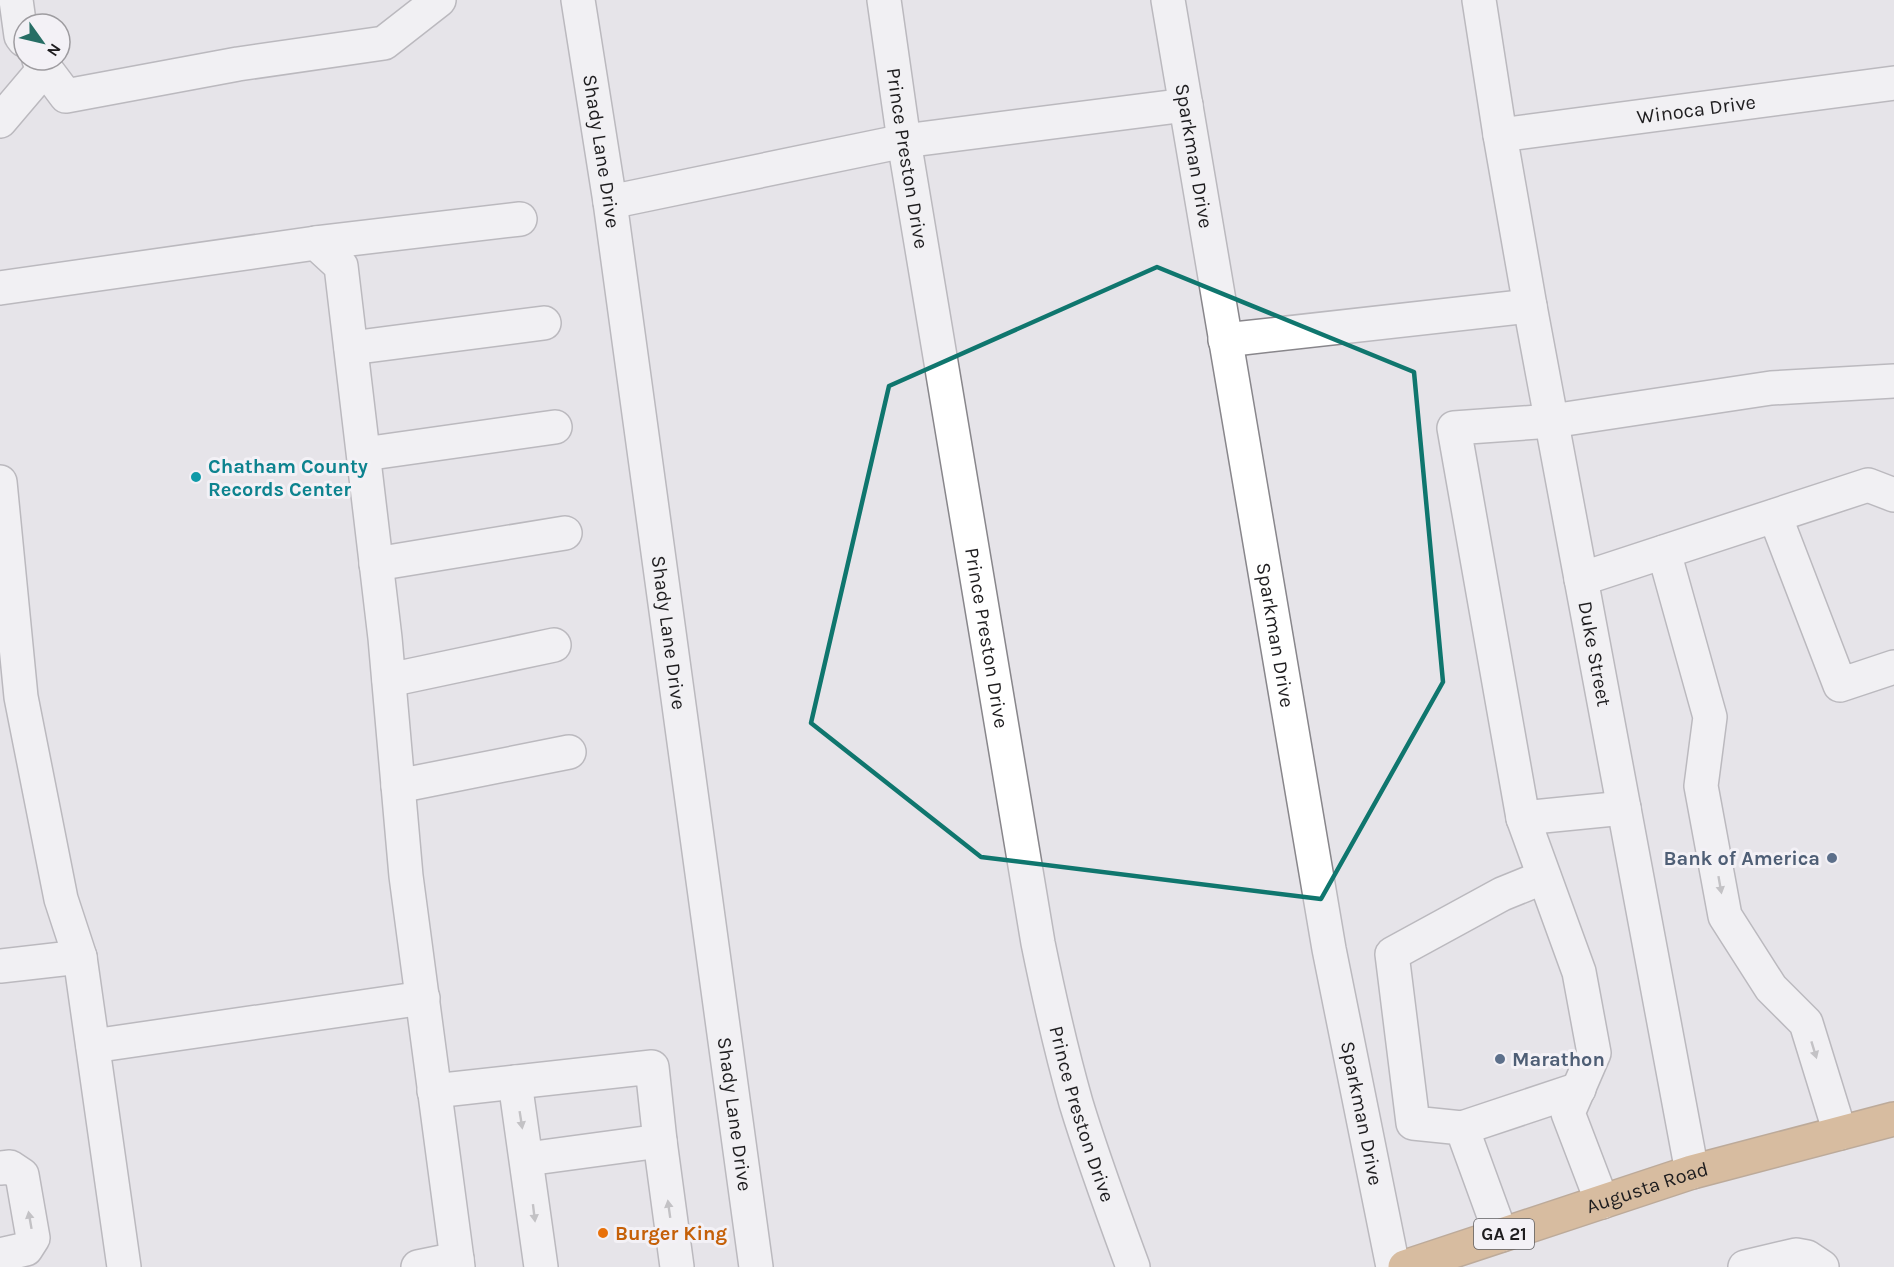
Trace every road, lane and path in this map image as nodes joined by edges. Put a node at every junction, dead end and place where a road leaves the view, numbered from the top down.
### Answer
1 (5, 0) edge
2 (439, 0) edge
3 (578, 0) edge
4 (884, 0) edge
5 (1168, 0) edge
6 (1479, 0) edge
7 (0, 1) edge
8 (36, 72) edge
9 (48, 72) edge
10 (1894, 83) edge
11 (1186, 105) junction
12 (0, 122) edge
13 (1500, 135) junction
14 (904, 141) junction
15 (610, 202) junction
16 (520, 219) dead end
17 (316, 243) junction
18 (0, 288) edge
19 (1530, 306) junction
20 (544, 323) dead end
21 (1225, 340) junction
22 (351, 348) junction
23 (1894, 381) edge
24 (1552, 421) junction
25 (555, 426) dead end
26 (364, 454) junction
27 (0, 482) edge
28 (1894, 495) edge
29 (1775, 516) junction
30 (565, 533) dead end
31 (1664, 552) junction
32 (376, 564) junction
33 (1581, 579) junction
34 (554, 645) dead end
35 (1894, 667) edge
36 (389, 680) junction
37 (569, 752) dead end
38 (398, 786) junction
39 (1624, 808) junction
40 (1523, 818) junction
41 (1544, 877) junction
42 (80, 957) junction
43 (0, 966) edge
44 (423, 998) junction
45 (93, 1046) junction
46 (515, 1082) junction
47 (1579, 1089) junction
48 (434, 1091) junction
49 (1894, 1119) edge
50 (1462, 1128) junction
51 (1840, 1133) junction
52 (660, 1141) junction
53 (527, 1159) junction
54 (0, 1168) edge
55 (1692, 1172) junction
56 (1602, 1202) junction
57 (1501, 1235) junction
58 (0, 1255) edge
59 (458, 1263) edge
60 (124, 1267) edge
61 (418, 1267) edge
62 (541, 1267) edge
63 (677, 1267) edge
64 (756, 1267) edge
65 (1133, 1267) edge
66 (1393, 1267) edge
67 (1405, 1267) edge
68 (1745, 1267) edge
69 (1822, 1267) edge

1 - 7 street
2 - 9 street
3 - 15 street, Shady Lane Drive
4 - 14 street, Prince Preston Drive
5 - 11 street, Sparkman Drive
6 - 13 street, Duke Street
8 - 12 street
10 - 13 street, Winoca Drive
11 - 14 street
11 - 21 street, Sparkman Drive
13 - 19 street, Duke Street
14 - 15 street
14 - 65 street, Prince Preston Drive
15 - 64 street, Shady Lane Drive
16 - 17 street
17 - 18 street
17 - 22 street
19 - 21 street
19 - 24 street, Duke Street
20 - 22 street
21 - 66 street, Sparkman Drive
22 - 26 street
23 - 24 street
24 - 33 street, Duke Street
24 - 40 street
25 - 26 street
26 - 32 street
27 - 42 street
28 - 29 street
29 - 31 street
29 - 35 street
30 - 32 street
31 - 33 street
31 -> 51 street
32 - 36 street
33 - 39 street, Duke Street
34 - 36 street
36 - 38 street
37 - 38 street
38 - 44 street
39 - 40 street
39 - 55 street, Duke Street
40 - 41 street
41 - 47 street
41 - 50 street
42 - 43 street
42 - 45 street
44 - 45 street
44 - 48 street
45 - 60 street
46 - 48 street
46 - 52 street
46 -> 53 street
47 - 50 street
47 - 56 street
48 - 59 street
49 - 51 highway, Augusta Road / GA 21
50 - 57 street
51 - 55 highway, Augusta Road / GA 21
52 - 53 street
63 -> 52 street
53 -> 62 street
58 -> 54 street
55 - 56 highway, Augusta Road / GA 21
56 - 57 highway, Augusta Road / GA 21
57 - 67 highway, Augusta Road / GA 21
59 - 61 street
68 - 69 street

